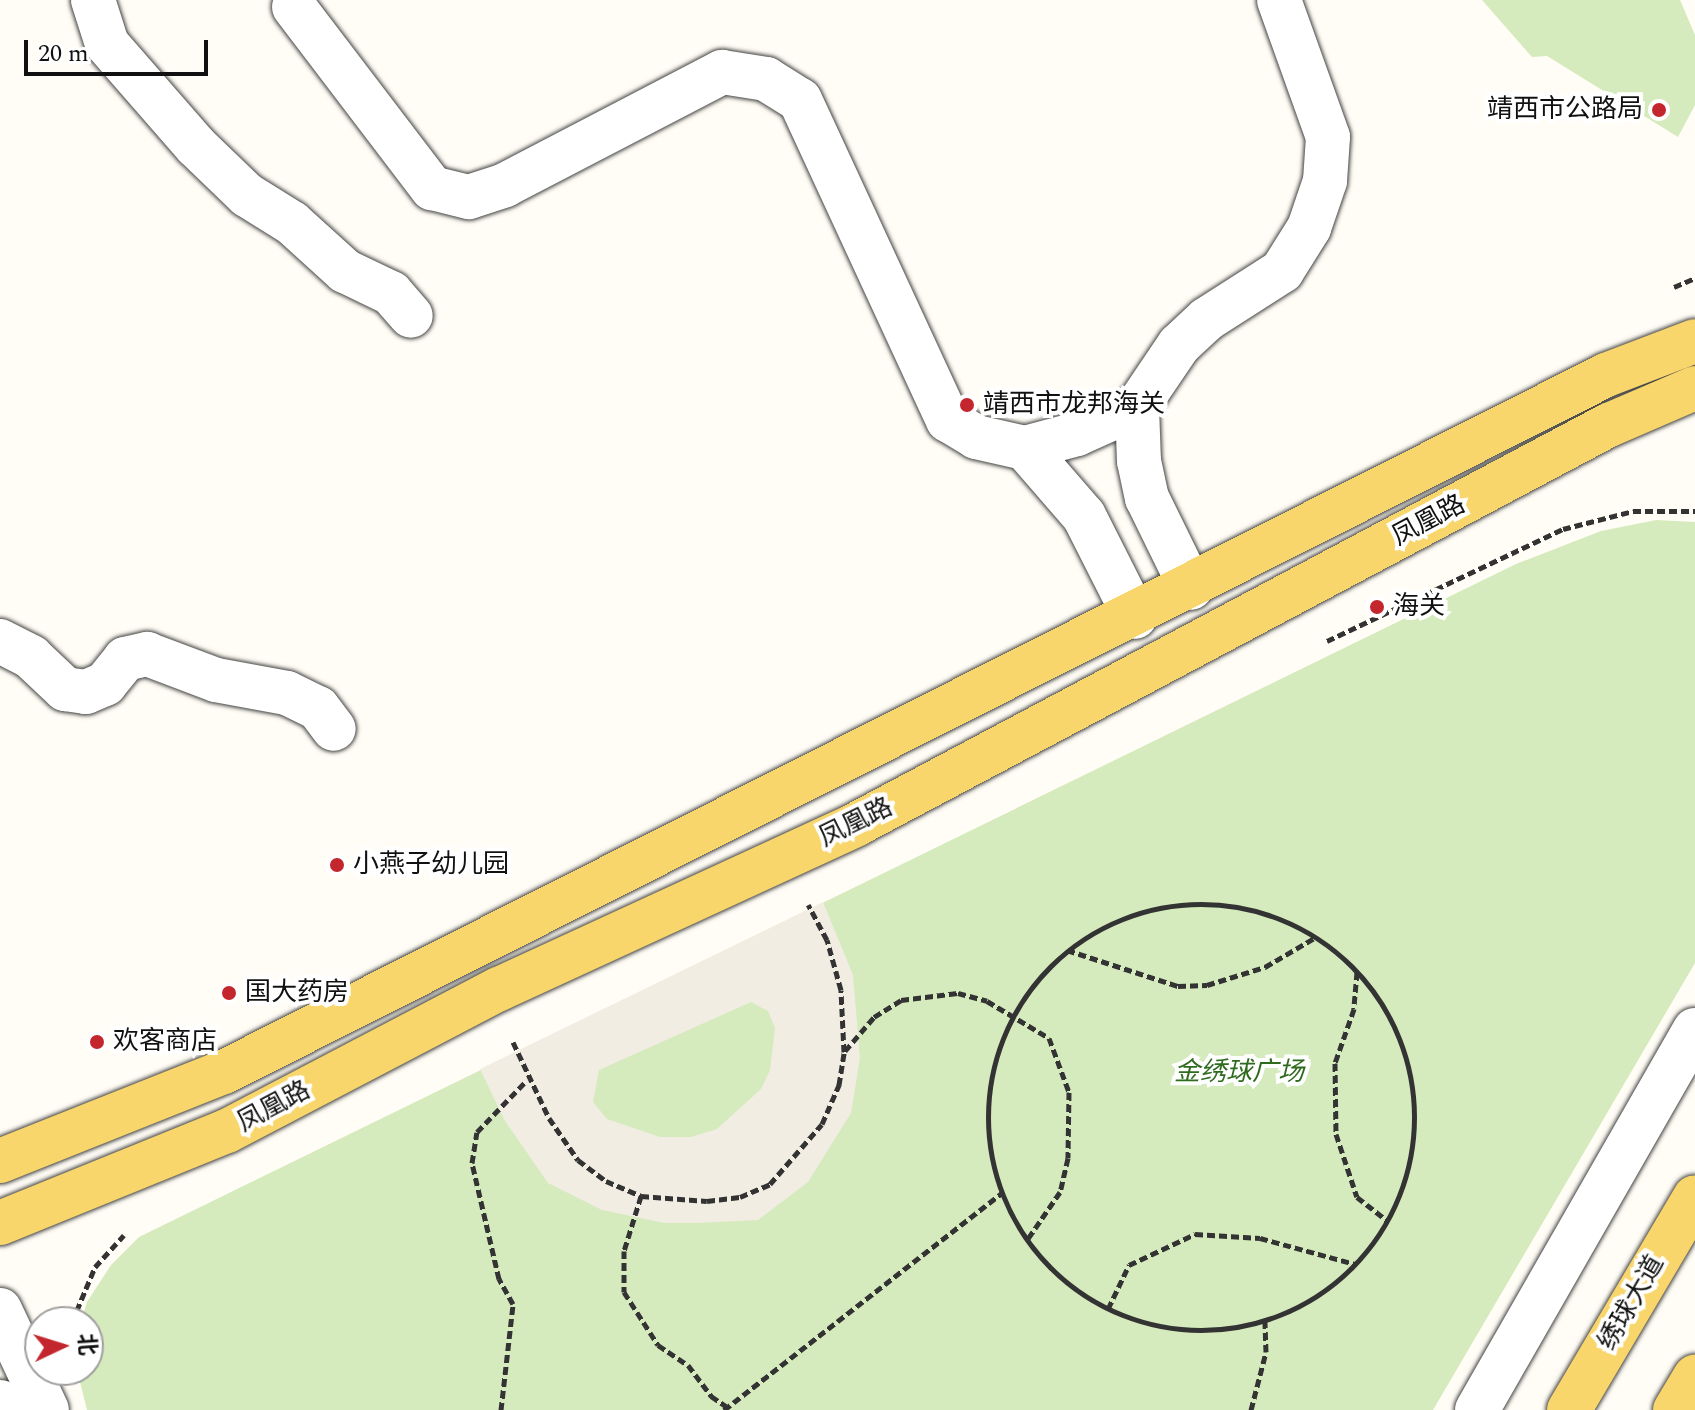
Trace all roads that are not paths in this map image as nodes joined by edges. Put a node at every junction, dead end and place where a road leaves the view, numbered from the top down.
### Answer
1 (93, 0) edge
2 (1279, 0) edge
3 (294, 7) dead end
4 (411, 316) dead end
5 (1695, 341) edge
6 (1695, 388) edge
7 (1137, 407) junction
8 (1025, 448) junction
9 (1191, 588) junction
10 (1135, 617) junction
11 (0, 641) edge
12 (334, 729) dead end
13 (1695, 1030) edge
14 (0, 1161) edge
15 (1695, 1197) edge
16 (0, 1223) edge
17 (0, 1310) edge
18 (1695, 1377) edge
19 (0, 1402) edge
20 (5, 1410) edge
21 (47, 1410) edge
22 (1477, 1410) edge
23 (1569, 1410) edge
24 (1675, 1410) edge

1 - 4 street
2 - 7 street
3 - 8 street
5 - 9 main road, 凤凰路
6 - 16 main road, 凤凰路
7 - 8 street
7 - 9 street
8 - 10 street
9 - 10 main road, 凤凰路
10 - 14 main road, 凤凰路
11 - 12 street
13 - 22 street
15 - 23 main road, 绣球大道
17 - 21 street
18 - 24 main road
19 - 20 street

